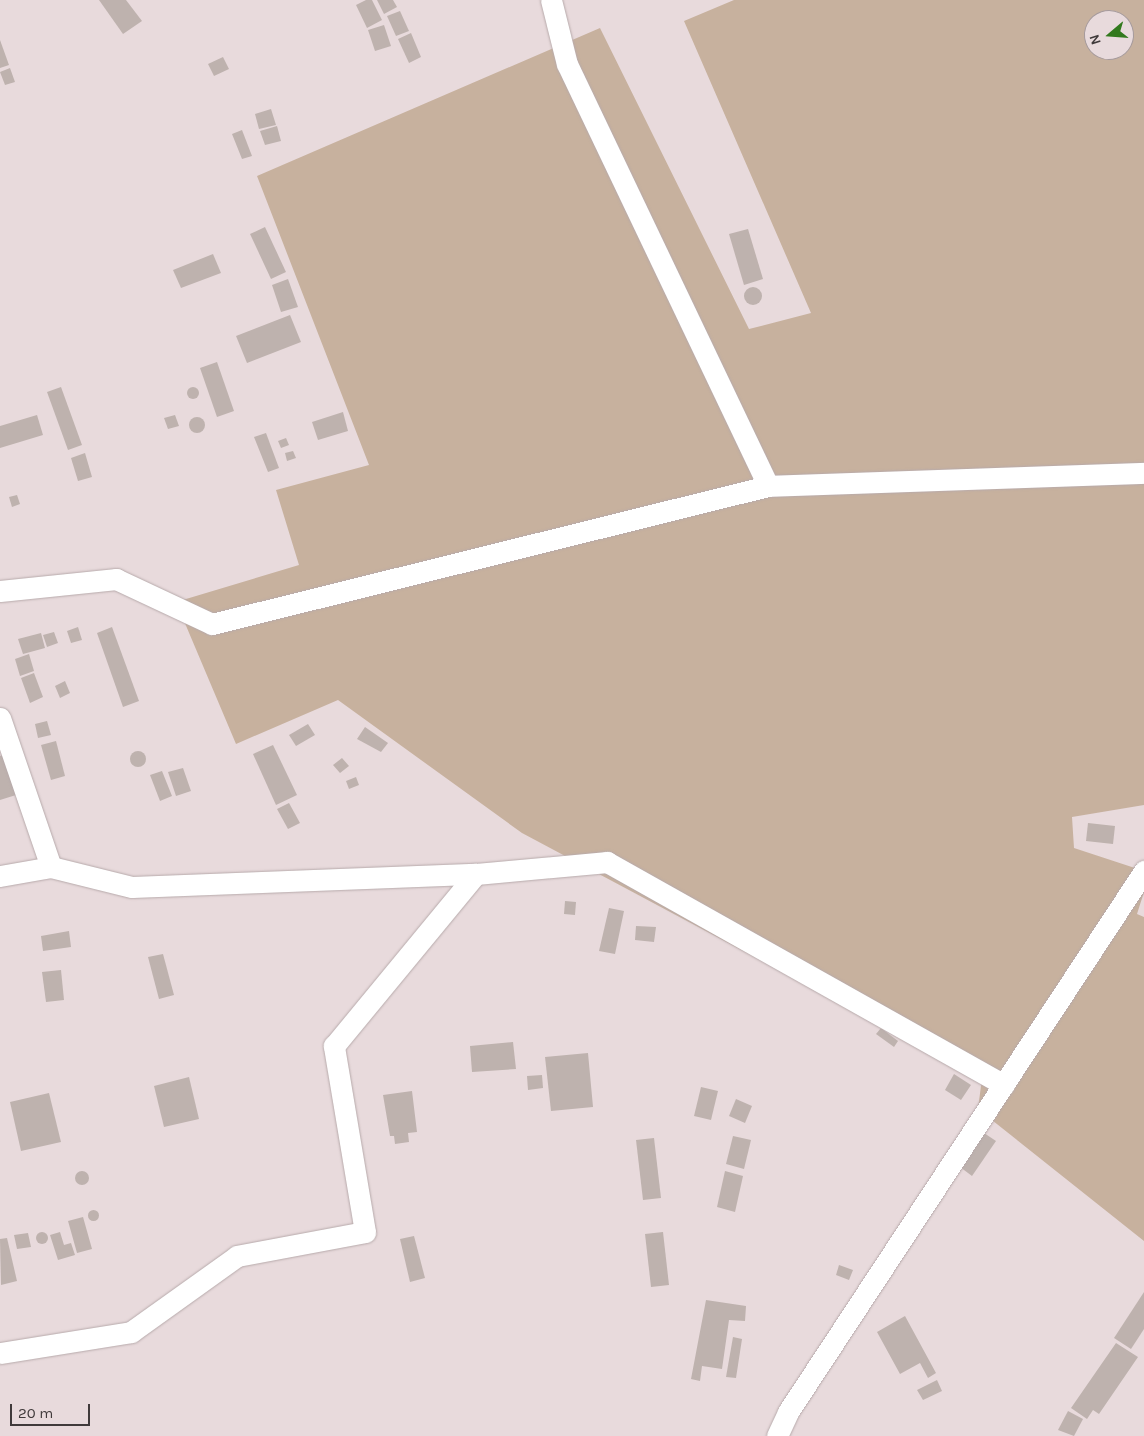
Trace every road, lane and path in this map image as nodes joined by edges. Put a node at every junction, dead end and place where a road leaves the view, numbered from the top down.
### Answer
1 (551, 0) edge
2 (1144, 473) edge
3 (768, 486) junction
4 (0, 591) edge
5 (0, 718) edge
6 (51, 868) junction
7 (1144, 870) edge
8 (476, 874) junction
9 (0, 876) edge
10 (1004, 1085) junction
11 (0, 1354) edge
12 (777, 1436) edge

1 - 3 street
2 - 3 street
3 - 4 street
5 - 6 street
6 - 8 street
6 - 9 street
7 - 10 street
8 - 10 street
8 - 11 street
10 - 12 street

